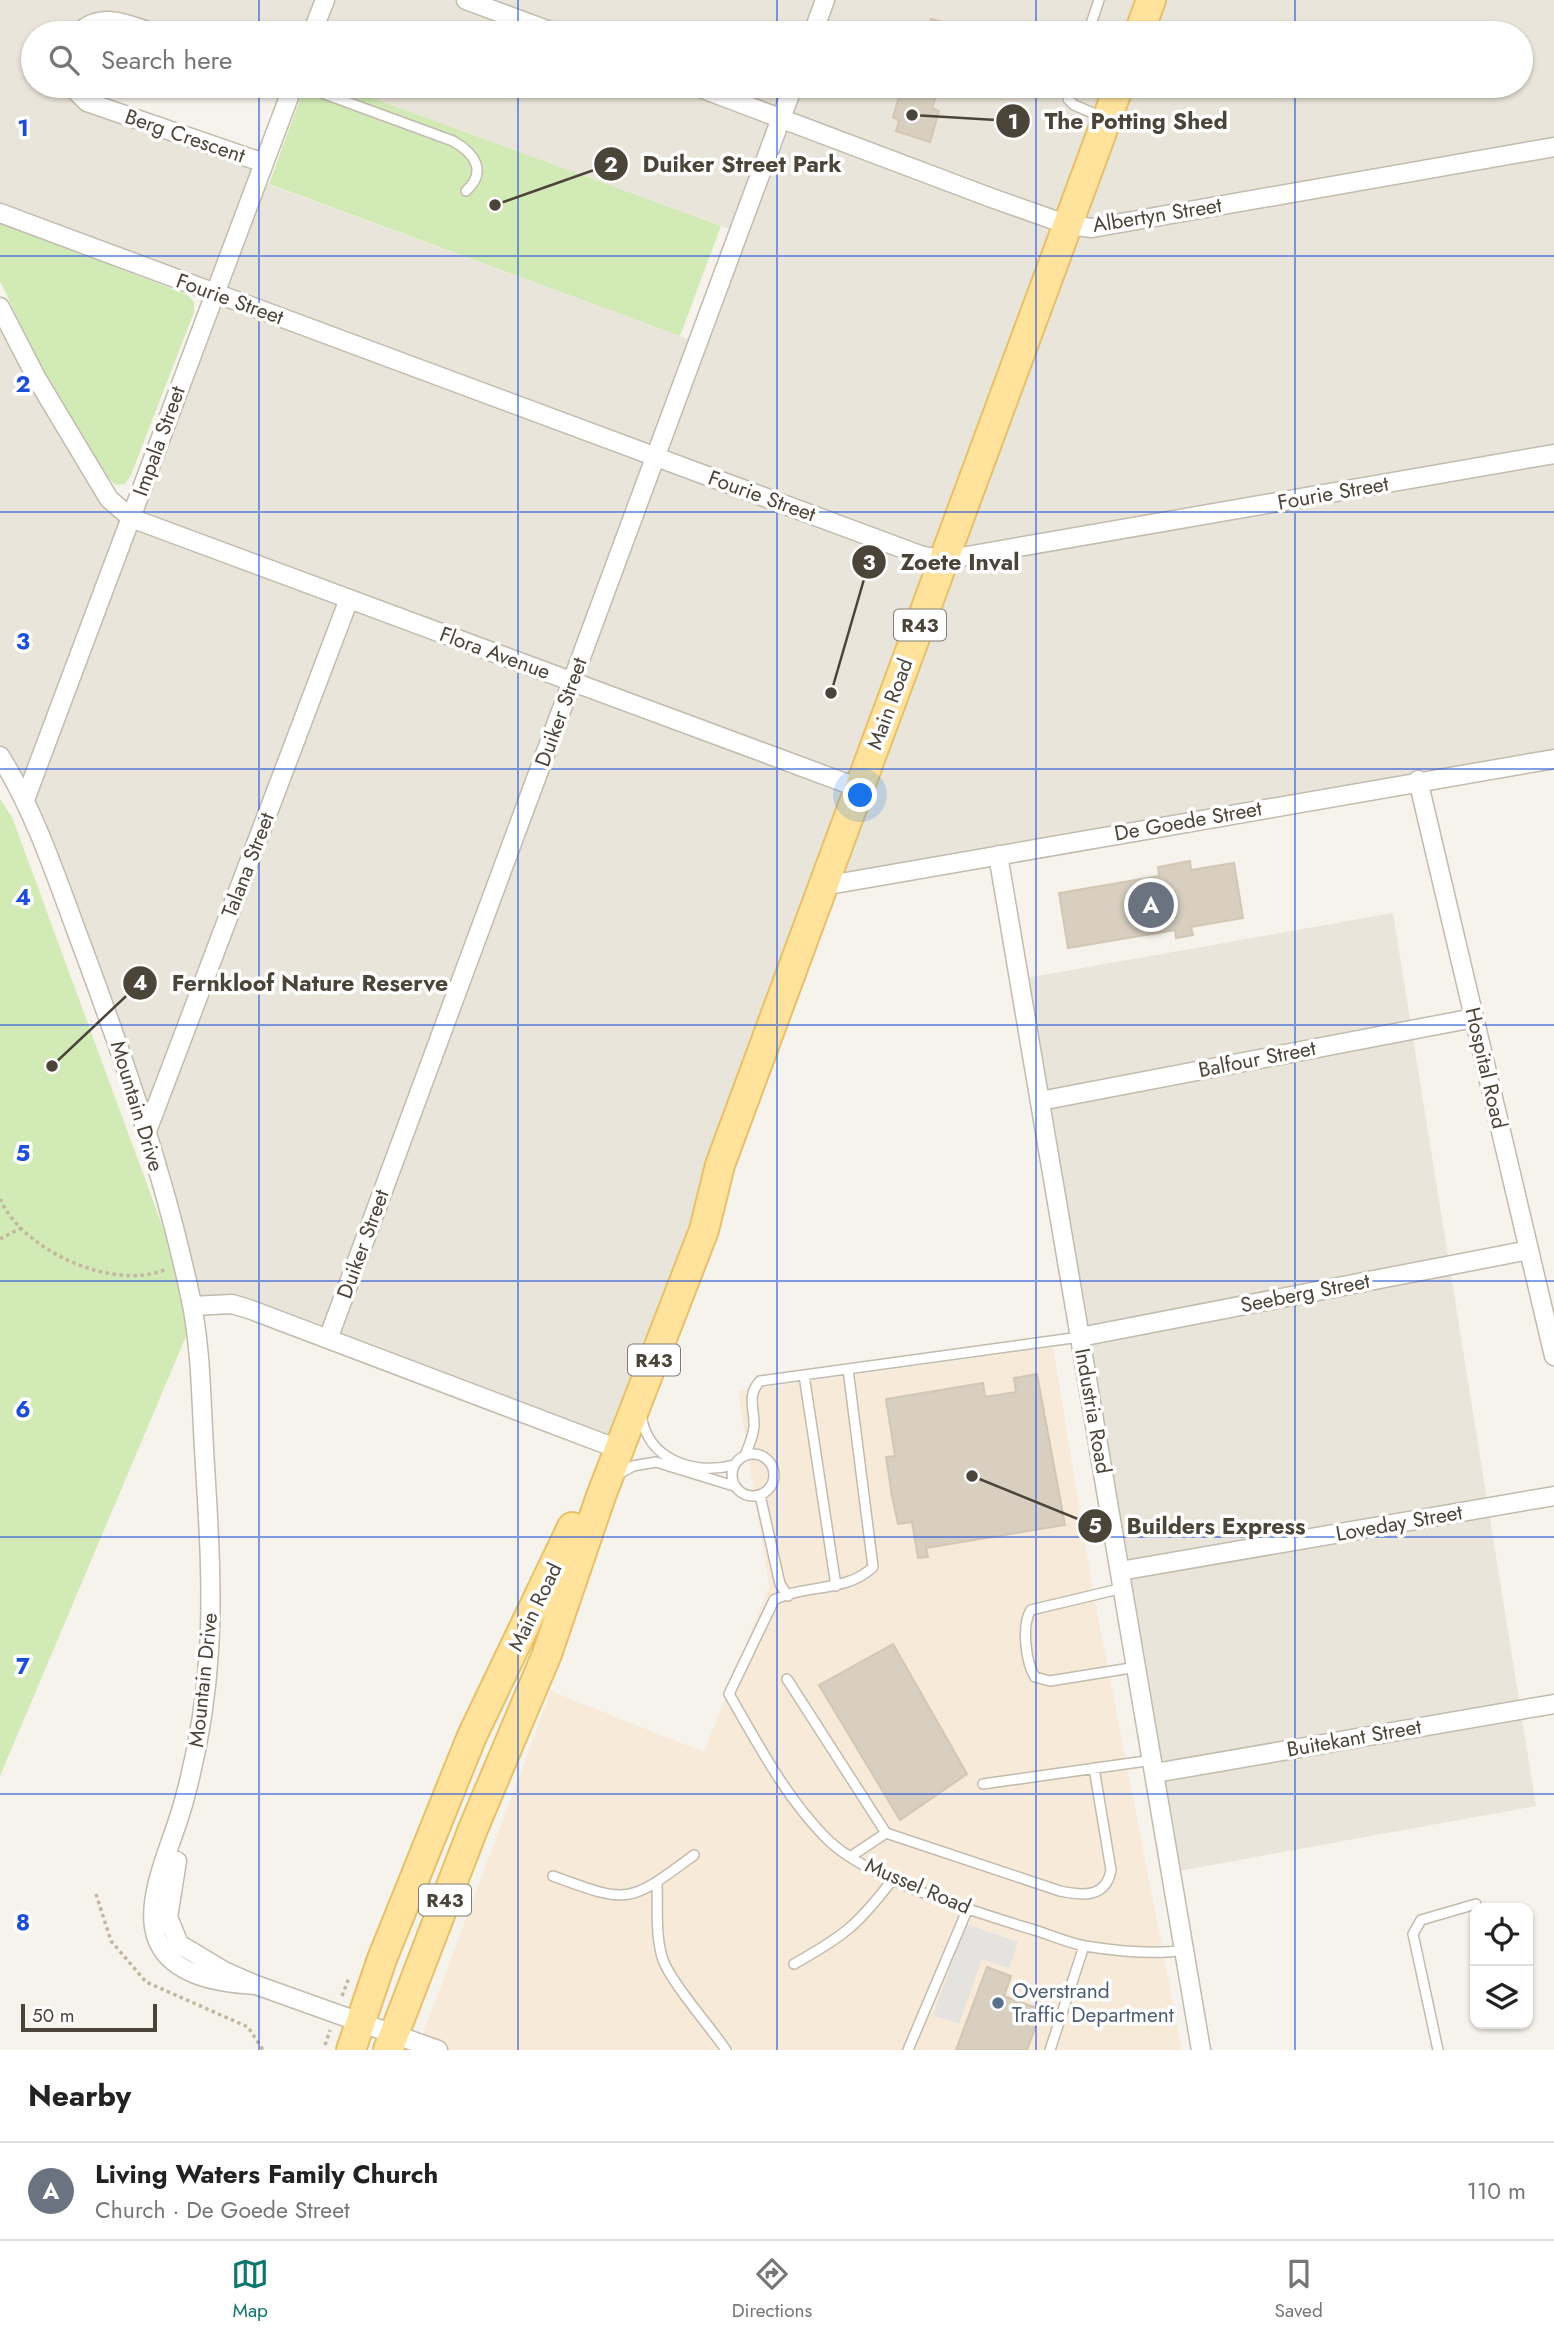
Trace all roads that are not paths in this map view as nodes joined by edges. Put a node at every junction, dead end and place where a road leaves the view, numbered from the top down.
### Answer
1 (325, 0) edge
2 (466, 0) edge
3 (825, 0) edge
4 (1099, 0) edge
5 (1151, 0) edge
6 (99, 21) edge
7 (120, 21) edge
8 (317, 21) edge
9 (523, 21) edge
10 (817, 21) edge
11 (1092, 21) edge
12 (1143, 21) edge
13 (83, 98) edge
14 (288, 98) edge
15 (336, 98) edge
16 (727, 98) edge
17 (788, 98) edge
18 (1068, 98) edge
19 (1115, 98) edge
20 (781, 118) junction
21 (1107, 119) junction
22 (1554, 147) edge
23 (264, 163) junction
24 (466, 191) dead end
25 (0, 214) edge
26 (1068, 225) junction
27 (215, 293) junction
28 (0, 307) edge
29 (1554, 454) edge
30 (655, 457) junction
31 (131, 518) junction
32 (944, 560) junction
33 (349, 599) junction
34 (572, 681) junction
35 (0, 756) edge
36 (1554, 759) edge
37 (1418, 780) junction
38 (859, 788) junction
39 (26, 797) junction
40 (998, 855) junction
41 (823, 886) junction
42 (1474, 1018) junction
43 (1040, 1101) junction
44 (147, 1131) junction
45 (720, 1164) junction
46 (1529, 1250) junction
47 (192, 1306) junction
48 (1080, 1337) junction
49 (328, 1339) junction
50 (1554, 1356) edge
51 (848, 1369) junction
52 (804, 1375) junction
53 (643, 1388) junction
54 (605, 1444) junction
55 (745, 1455) junction
56 (734, 1465) junction
57 (606, 1483) junction
58 (734, 1486) junction
59 (760, 1495) junction
60 (1554, 1496) edge
61 (1122, 1579) junction
62 (836, 1586) junction
63 (788, 1596) junction
64 (1137, 1667) junction
65 (787, 1679) dead end
66 (1554, 1704) edge
67 (1154, 1767) junction
68 (1094, 1768) junction
69 (983, 1784) dead end
70 (886, 1833) junction
71 (694, 1855) dead end
72 (850, 1857) junction
73 (553, 1876) dead end
74 (892, 1879) junction
75 (657, 1883) junction
76 (1470, 1906) edge
77 (968, 1908) junction
78 (1084, 1946) junction
79 (1185, 1950) junction
80 (794, 1964) dead end
81 (360, 2020) junction
82 (391, 2041) edge
83 (351, 2050) edge
84 (438, 2050) edge
85 (726, 2050) edge
86 (908, 2050) edge
87 (1050, 2050) edge
88 (1201, 2050) edge
89 (1438, 2050) edge

1 - 8 street
2 - 9 street
3 - 10 street
4 - 11 lane
5 - 12 main road
6 - 7 street
13 - 23 street, Berg Crescent
14 - 23 street, Impala Street
15 - 24 lane
16 - 20 street, Albertyn Street
17 - 20 street, Duiker Street
18 - 21 lane
19 - 21 main road, Main Road / R43
20 - 26 street, Albertyn Street
20 - 30 street, Duiker Street
21 - 26 main road, Main Road / R43
22 - 26 street, Albertyn Street
23 - 27 street, Impala Street
25 - 27 street, Fourie Street
26 - 32 main road, Main Road / R43
27 - 30 street, Fourie Street
27 - 31 street, Impala Street
28 - 31 street
29 - 32 street, Fourie Street
30 - 32 street, Fourie Street
30 - 34 street, Duiker Street
31 - 33 street, Flora Avenue
31 - 39 street, Impala Street
32 - 38 main road, Main Road / R43
33 - 34 street, Flora Avenue
33 - 44 street, Talana Street
34 - 38 street, Flora Avenue
34 - 49 street, Duiker Street
35 - 39 street, Mountain Drive
36 - 37 street, De Goede Street
37 - 40 street, De Goede Street
37 - 42 street, Hospital Road
38 - 41 main road, Main Road / R43
39 - 44 street, Mountain Drive
40 - 41 street, De Goede Street
40 - 43 street, Industria Road
41 - 45 main road, Main Road / R43
42 - 43 street, Balfour Street
42 - 46 street, Hospital Road
43 - 48 street, Industria Road
44 - 47 street, Mountain Drive
45 - 53 main road, Main Road / R43
45 - 54 main road, Main Road / R43
46 - 48 street, Seeberg Street
46 - 50 street, Hospital Road
47 - 49 street
47 - 81 street, Mountain Drive
48 - 51 lane
48 - 61 street, Industria Road
49 - 54 street
51 - 52 lane
51 - 62 lane
52 - 55 lane
52 - 62 lane
53 - 56 lane
53 - 57 main road, Main Road / R43
54 - 81 main road, Main Road / R43
55 - 56 lane
55 - 59 lane
56 - 58 lane
57 - 58 lane
57 - 82 main road, Main Road / R43
58 - 59 lane
59 - 63 lane
60 - 61 street, Loveday Street
61 - 64 street, Industria Road
61 - 64 lane
62 - 63 lane
63 - 72 lane, Mussel Road
64 - 67 street, Industria Road
65 - 70 lane
66 - 67 street, Buitekant Street
67 - 68 lane
67 - 79 street, Industria Road
68 - 69 lane
68 - 70 lane
70 - 72 lane
71 - 75 lane
72 - 74 lane, Mussel Road
73 - 75 lane
74 - 77 lane, Mussel Road
74 - 80 lane
75 - 85 lane
76 - 89 lane
77 - 78 lane, Mussel Road
77 - 86 lane
78 - 79 lane, Mussel Road
78 - 87 lane
79 - 88 street, Industria Road
81 - 82 street, Mountain Drive
81 - 83 main road, Main Road / R43
82 - 84 street, Mountain Drive

